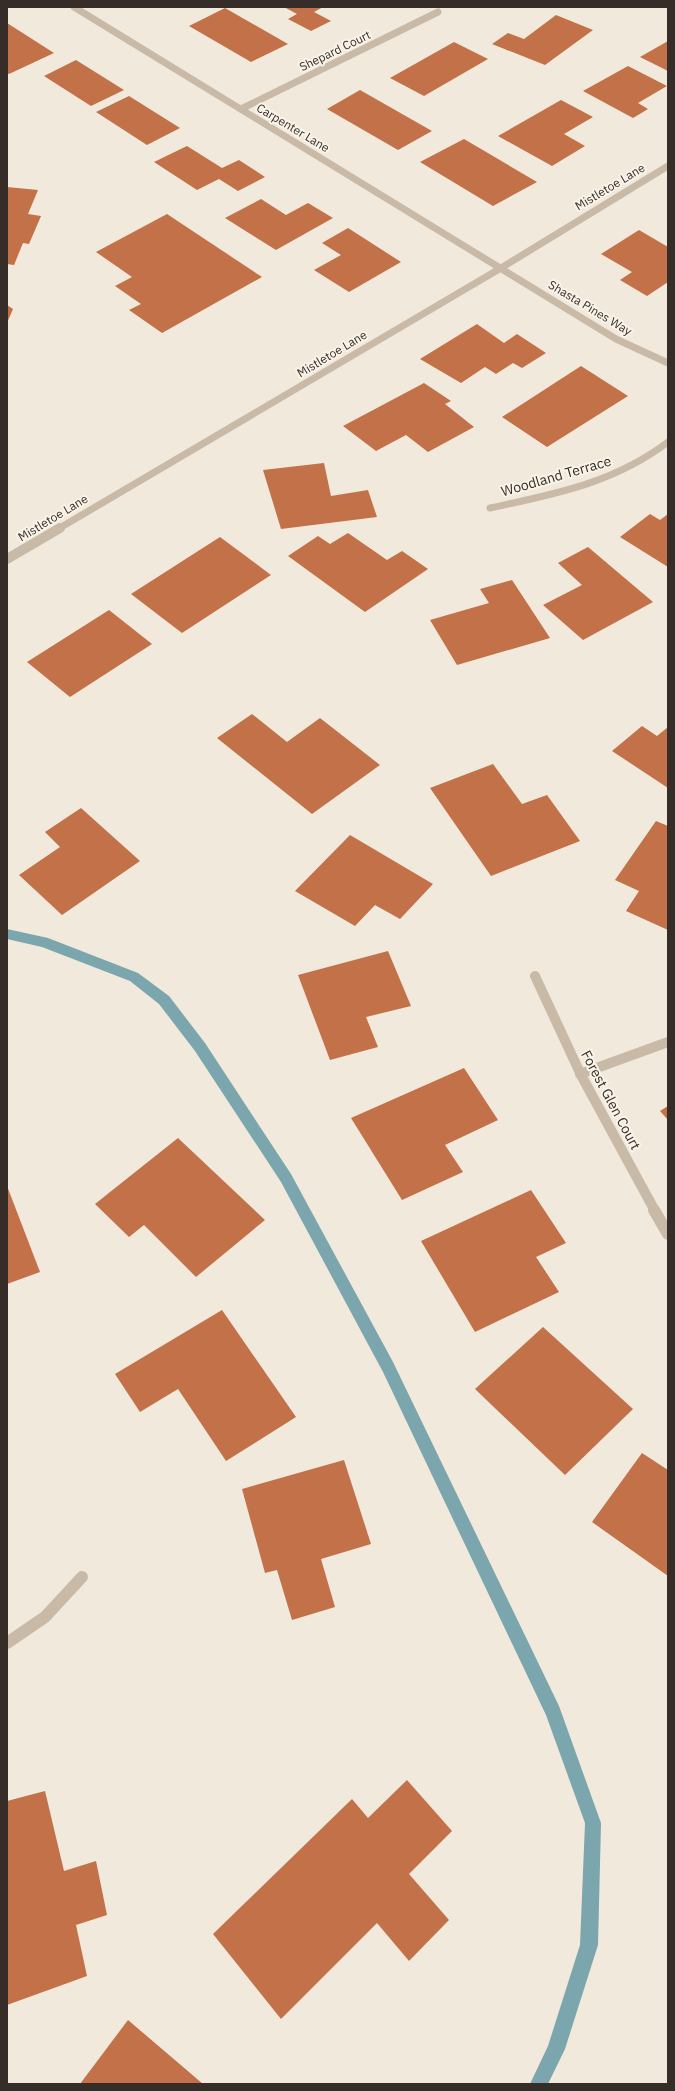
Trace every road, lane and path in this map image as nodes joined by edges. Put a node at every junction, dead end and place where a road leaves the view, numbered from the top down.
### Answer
1 (74, 7) edge
2 (438, 12) dead end
3 (241, 109) junction
4 (668, 166) edge
5 (501, 268) junction
6 (668, 363) edge
7 (668, 442) edge
8 (490, 508) dead end
9 (7, 559) edge
10 (535, 976) dead end
11 (668, 1042) edge
12 (580, 1074) junction
13 (668, 1234) edge
14 (82, 1577) dead end
15 (7, 1642) edge

1 - 3 street, Carpenter Lane
2 - 3 street, Shepard Court
3 - 5 street, Carpenter Lane
4 - 5 street, Mistletoe Lane
5 - 6 street, Shasta Pines Way
5 - 9 street, Mistletoe Lane
7 - 8 street, Woodland Terrace
10 - 12 street, Forest Glen Court
11 - 12 street
12 - 13 street, Forest Glen Court
14 - 15 street

